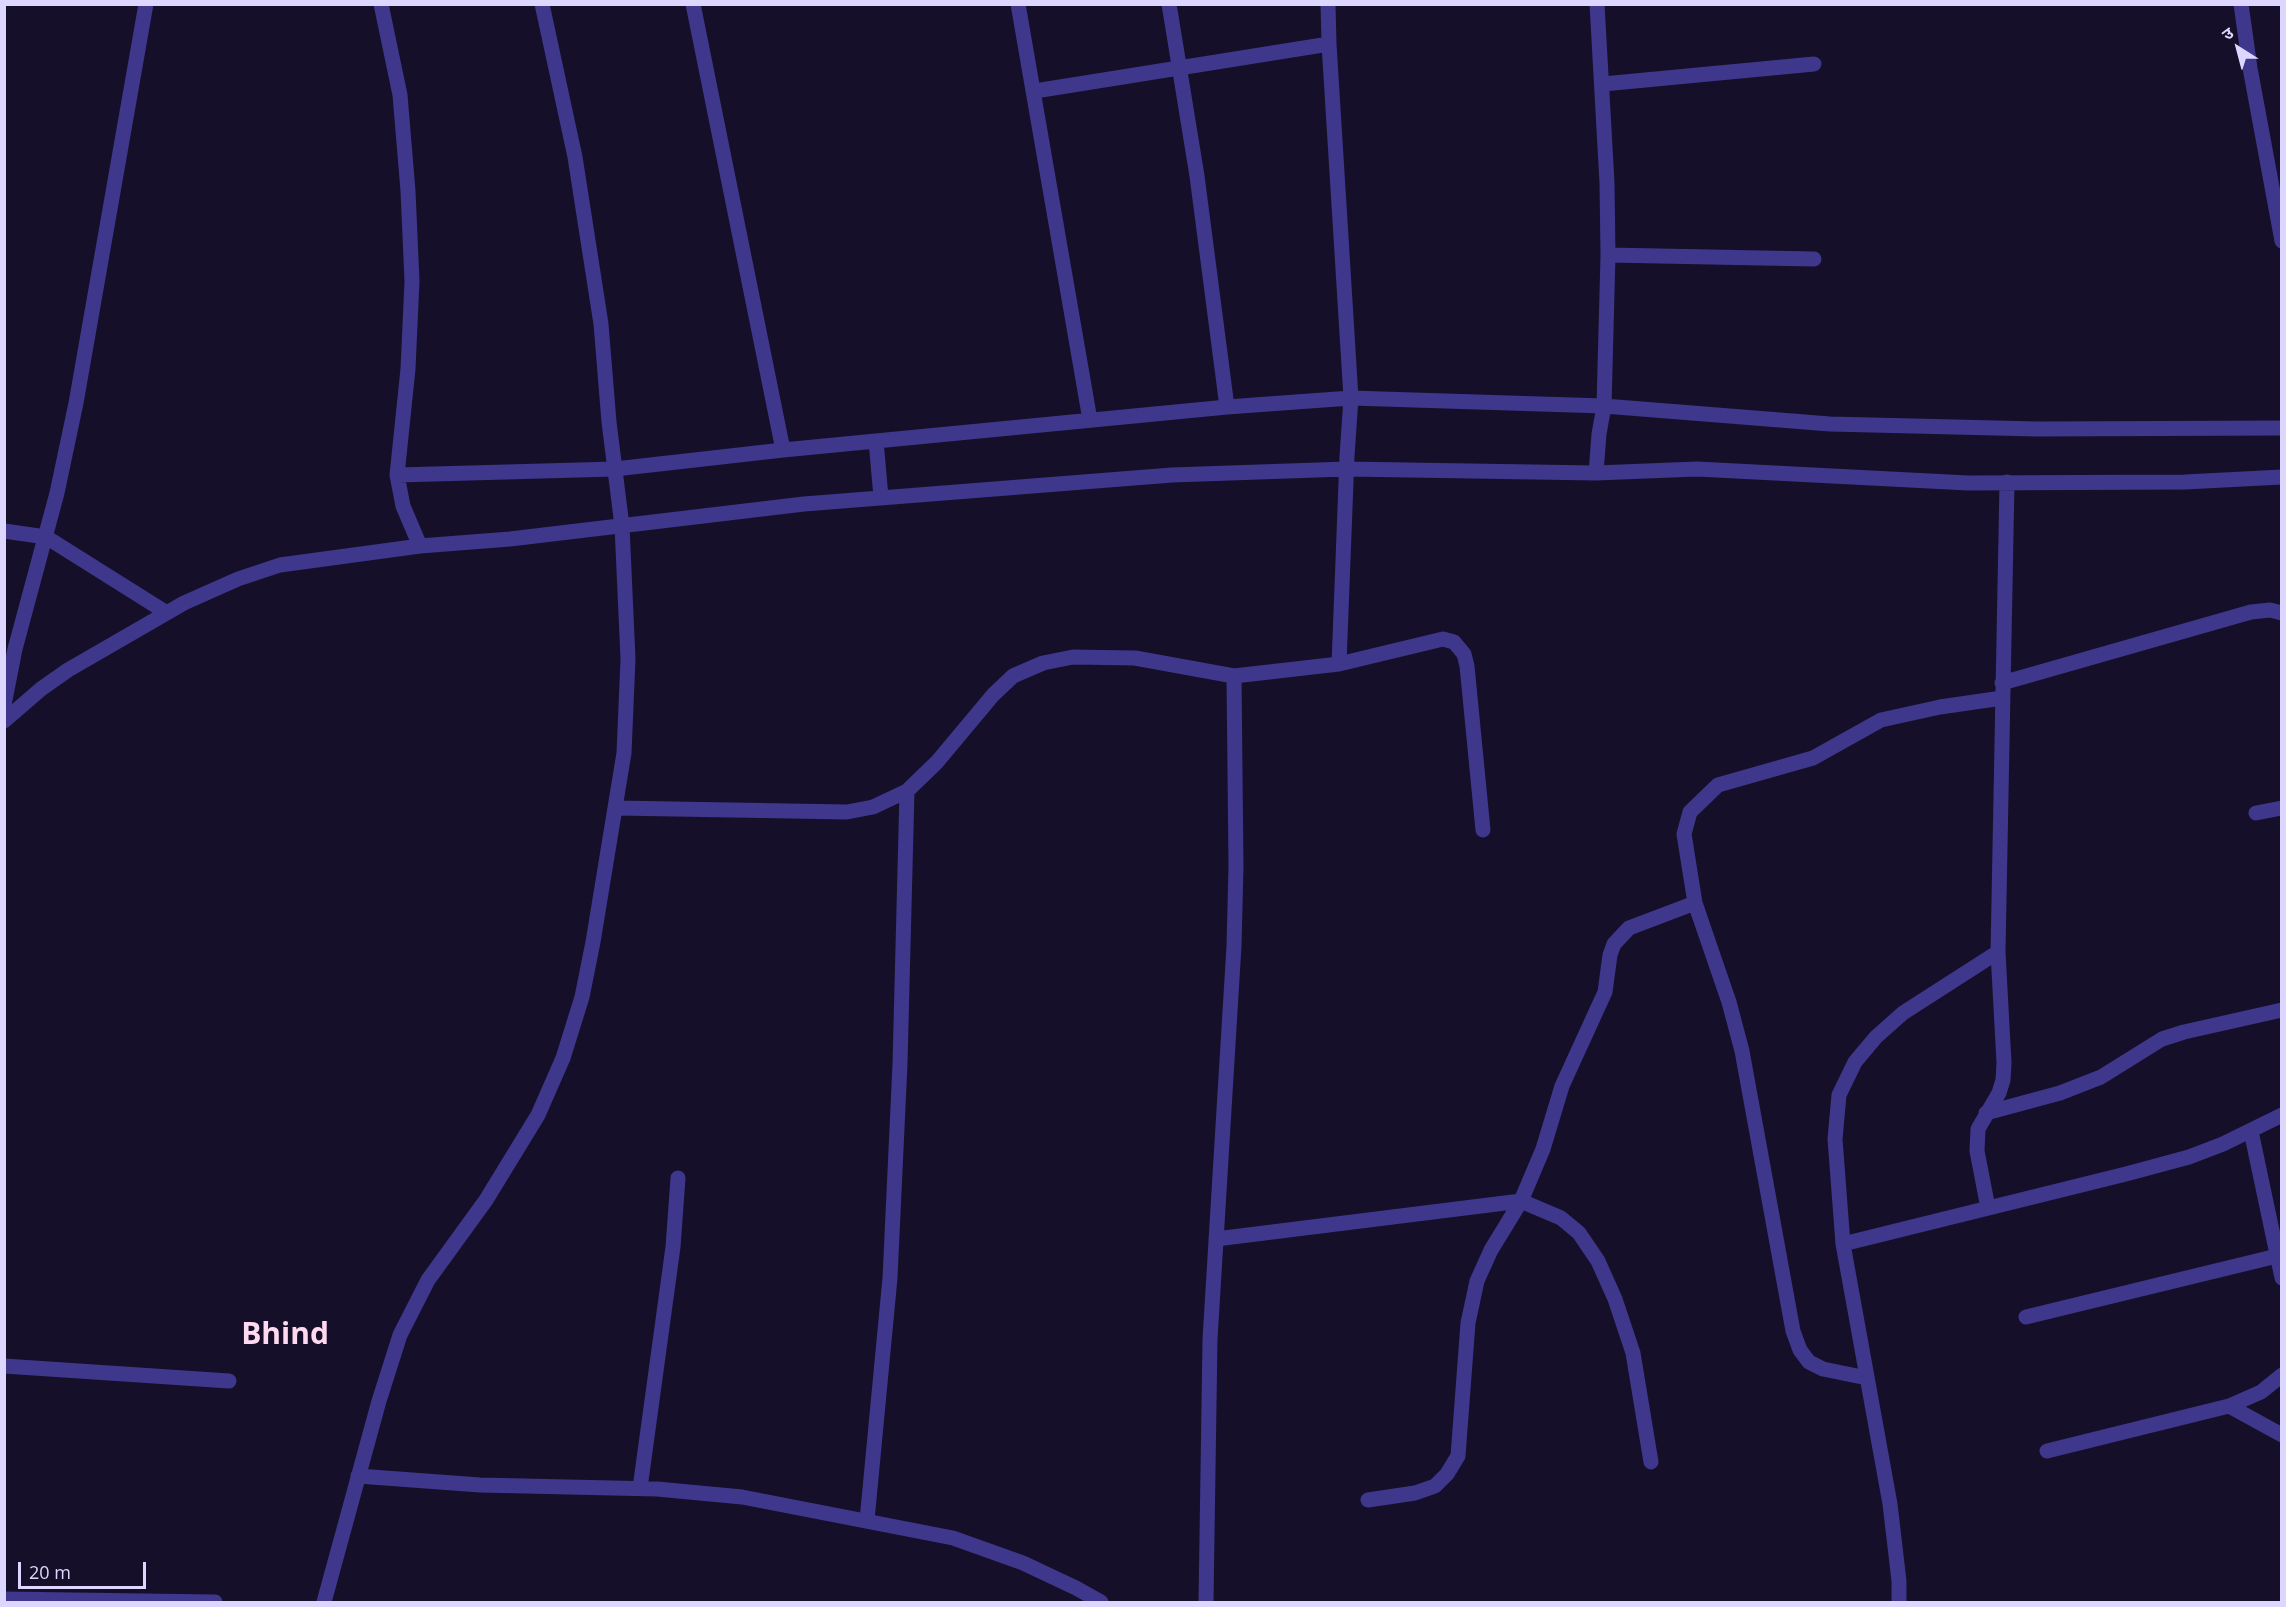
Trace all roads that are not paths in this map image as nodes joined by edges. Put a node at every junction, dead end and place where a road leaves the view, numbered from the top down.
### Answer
1 (146, 4) edge
2 (381, 4) edge
3 (542, 4) edge
4 (693, 4) edge
5 (1018, 4) edge
6 (1169, 4) edge
7 (1328, 4) edge
8 (1597, 4) edge
9 (2241, 4) edge
10 (1329, 44) junction
11 (1814, 64) dead end
12 (1179, 67) junction
13 (1603, 84) junction
14 (1035, 92) junction
15 (2282, 241) edge
16 (1608, 255) junction
17 (1814, 259) dead end
18 (1351, 398) junction
19 (1605, 406) junction
20 (1227, 407) junction
21 (1090, 420) junction
22 (2282, 428) edge
23 (876, 441) junction
24 (783, 450) junction
25 (1346, 462) junction
26 (1597, 466) junction
27 (615, 469) junction
28 (397, 475) junction
29 (2282, 477) edge
30 (2007, 483) junction
31 (881, 492) junction
32 (622, 526) junction
33 (4, 531) edge
34 (46, 537) junction
35 (418, 539) junction
36 (167, 613) junction
37 (2282, 613) edge
38 (10, 645) edge
39 (1339, 664) junction
40 (1234, 676) junction
41 (2002, 691) junction
42 (6, 699) edge
43 (4, 721) edge
44 (907, 791) junction
45 (616, 808) junction
46 (2282, 808) edge
47 (2256, 813) dead end
48 (1483, 830) dead end
49 (1695, 903) junction
50 (1998, 952) junction
51 (2282, 1010) edge
52 (1986, 1113) junction
53 (2282, 1115) edge
54 (2251, 1131) junction
55 (678, 1178) dead end
56 (1521, 1201) junction
57 (1988, 1208) junction
58 (1215, 1239) junction
59 (1843, 1244) junction
60 (2277, 1256) junction
61 (2282, 1278) edge
62 (2026, 1317) dead end
63 (4, 1366) edge
64 (2282, 1375) edge
65 (1867, 1378) junction
66 (229, 1381) dead end
67 (2229, 1406) junction
68 (2282, 1435) edge
69 (2047, 1450) dead end
70 (1651, 1462) dead end
71 (358, 1476) junction
72 (640, 1488) junction
73 (1368, 1500) dead end
74 (867, 1520) junction
75 (4, 1599) edge
76 (214, 1602) edge
77 (324, 1602) edge
78 (1101, 1602) edge
79 (1206, 1602) edge
80 (1899, 1602) edge

1 - 34 street
2 - 28 street
3 - 27 street
4 - 24 street
5 - 14 street
6 - 12 street
7 - 10 street
8 - 13 street
9 - 15 street
10 - 12 street
10 - 18 street
11 - 13 street
12 - 14 street
12 - 20 street
13 - 16 street
14 - 21 street
16 - 17 street
16 - 19 street
18 - 19 street
18 - 20 street
18 - 25 street
19 - 22 street
19 - 26 street
20 - 21 street
21 - 23 street
23 - 24 street
23 - 31 street
24 - 27 street
25 - 26 street
25 - 31 street
25 - 39 street
26 - 30 street
27 - 28 street
27 - 32 street
28 - 35 street
29 - 30 street
30 - 41 street
31 - 32 street
32 - 35 street
32 - 45 street
33 - 34 street
34 - 36 street
34 - 38 street
35 - 36 street
36 - 43 street
37 - 41 street
38 - 42 street
39 - 40 street
39 - 48 street
40 - 44 street
40 - 58 street
41 - 49 street
41 - 50 street
44 - 45 street
44 - 74 street
45 - 71 street
46 - 47 street
49 - 56 street
49 - 65 street
50 - 52 street
50 - 59 street
51 - 52 street
52 - 57 street
53 - 54 street
54 - 57 street
54 - 60 street
55 - 72 street
56 - 58 street
56 - 70 street
56 - 73 street
57 - 59 street
58 - 79 street
59 - 65 street
60 - 61 street
60 - 62 street
63 - 66 street
64 - 67 street
65 - 80 street
67 - 68 street
67 - 69 street
71 - 72 street
71 - 77 street
72 - 74 street
74 - 78 street
75 - 76 street

